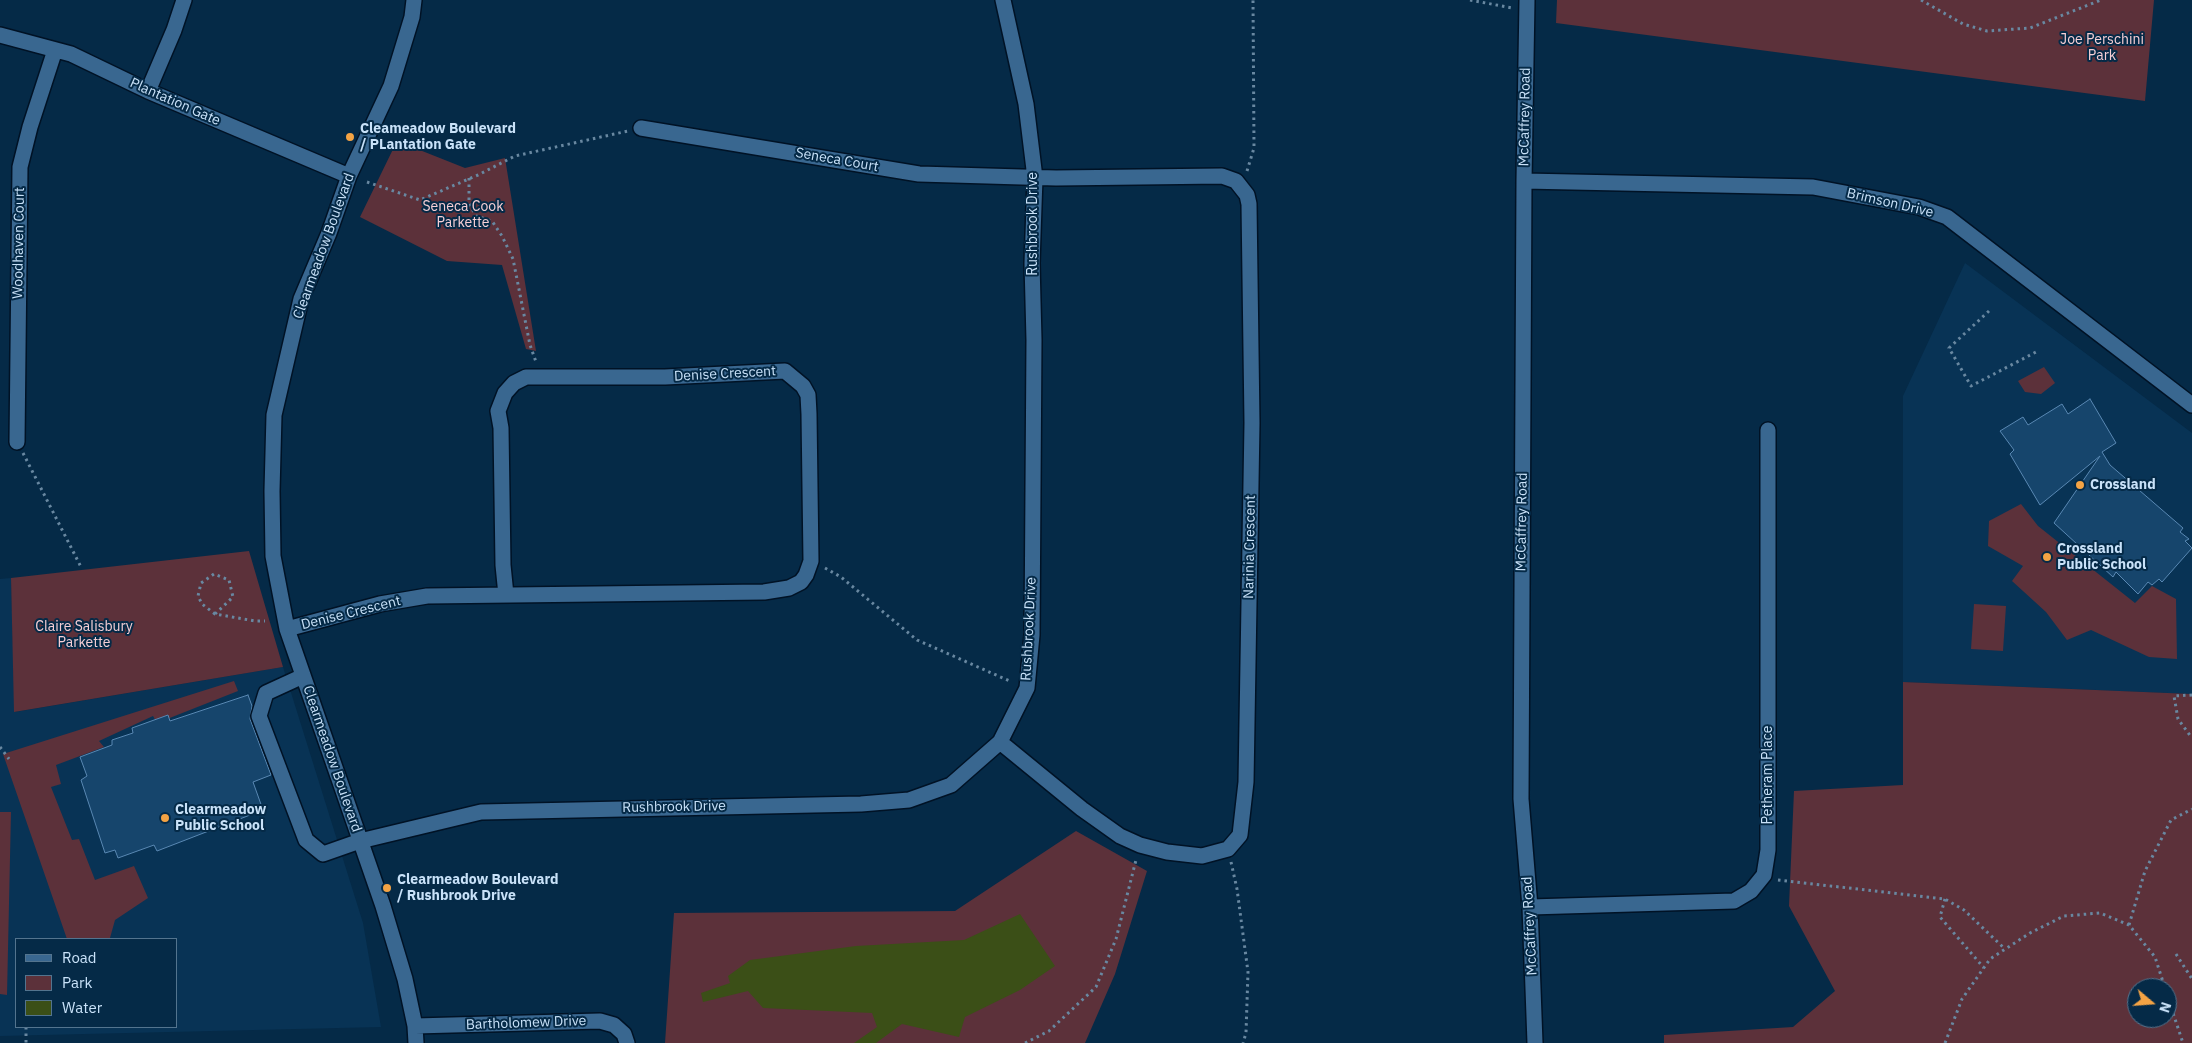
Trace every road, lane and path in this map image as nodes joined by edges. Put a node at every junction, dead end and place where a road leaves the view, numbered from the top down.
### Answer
1 (184, 0) edge
2 (414, 0) edge
3 (1003, 0) edge
4 (1252, 0) edge
5 (1470, 0) edge
6 (1921, 0) edge
7 (2101, 0) edge
8 (1527, 6) edge
9 (0, 35) edge
10 (55, 50) junction
11 (148, 91) junction
12 (641, 128) joint
13 (349, 176) junction
14 (469, 178) junction
15 (1035, 178) junction
16 (1524, 181) junction
17 (366, 182) dead end
18 (1241, 188) junction
19 (1989, 311) dead end
20 (2036, 352) dead end
21 (542, 377) junction
22 (2190, 398) edge
23 (1768, 430) dead end
24 (17, 442) joint
25 (811, 561) junction
26 (81, 567) dead end
27 (506, 595) junction
28 (215, 614) junction
29 (265, 621) dead end
30 (287, 629) junction
31 (303, 676) junction
32 (1026, 688) junction
33 (2192, 695) edge
34 (2192, 738) edge
35 (1000, 742) junction
36 (0, 747) edge
37 (10, 759) dead end
38 (2192, 809) edge
39 (360, 841) junction
40 (1140, 845) junction
41 (1228, 850) junction
42 (1761, 878) junction
43 (1945, 899) junction
44 (1530, 907) junction
45 (2129, 924) junction
46 (2005, 949) junction
47 (2176, 954) dead end
48 (1984, 968) junction
49 (2162, 978) edge
50 (2192, 979) edge
51 (2177, 1025) edge
52 (415, 1026) junction
53 (26, 1028) edge
54 (26, 1043) edge
55 (416, 1043) edge
56 (628, 1043) edge
57 (1025, 1043) edge
58 (1244, 1043) edge
59 (1535, 1043) edge
60 (1945, 1043) edge
61 (2183, 1043) edge

1 - 11 street
2 - 13 street, Clearmeadow Boulevard
3 - 15 street, Rushbrook Drive
4 - 18 path
5 - 8 path
6 - 7 path
8 - 16 street, McCaffrey Road
9 - 10 street, Plantation Gate
10 - 11 street, Plantation Gate
10 - 24 street, Woodhaven Court
11 - 13 street, Plantation Gate
12 - 14 path
12 - 15 street, Seneca Court
13 - 30 street, Clearmeadow Boulevard
14 - 17 path
14 - 21 path
15 - 18 street
15 - 32 street, Rushbrook Drive
16 - 22 street, Brimson Drive
16 - 44 street, McCaffrey Road
18 - 41 street, Narinia Crescent
19 - 20 path
21 - 25 street, Denise Crescent
21 - 27 street, Denise Crescent
23 - 42 street, Petheram Place
24 - 26 path
25 - 27 street, Denise Crescent
25 - 32 path
27 - 30 street, Denise Crescent
28 - 28 path
28 - 29 path
30 - 31 street, Clearmeadow Boulevard
31 - 39 street, Clearmeadow Boulevard
31 - 39 street, Clearmeadow Boulevard
32 - 35 street, Rushbrook Drive
33 - 34 path
35 - 39 street, Rushbrook Drive
35 - 40 street
36 - 37 path
38 - 45 path
39 - 52 street, Clearmeadow Boulevard
40 - 41 street
40 - 57 path
41 - 58 path
42 - 43 path
42 - 44 street
43 - 46 path
43 - 48 path
44 - 59 street, McCaffrey Road
45 - 46 path
45 - 49 path
46 - 48 path
47 - 50 path
48 - 60 path
51 - 61 path
52 - 55 street, Clearmeadow Boulevard
52 - 56 street, Bartholomew Drive
53 - 54 path

